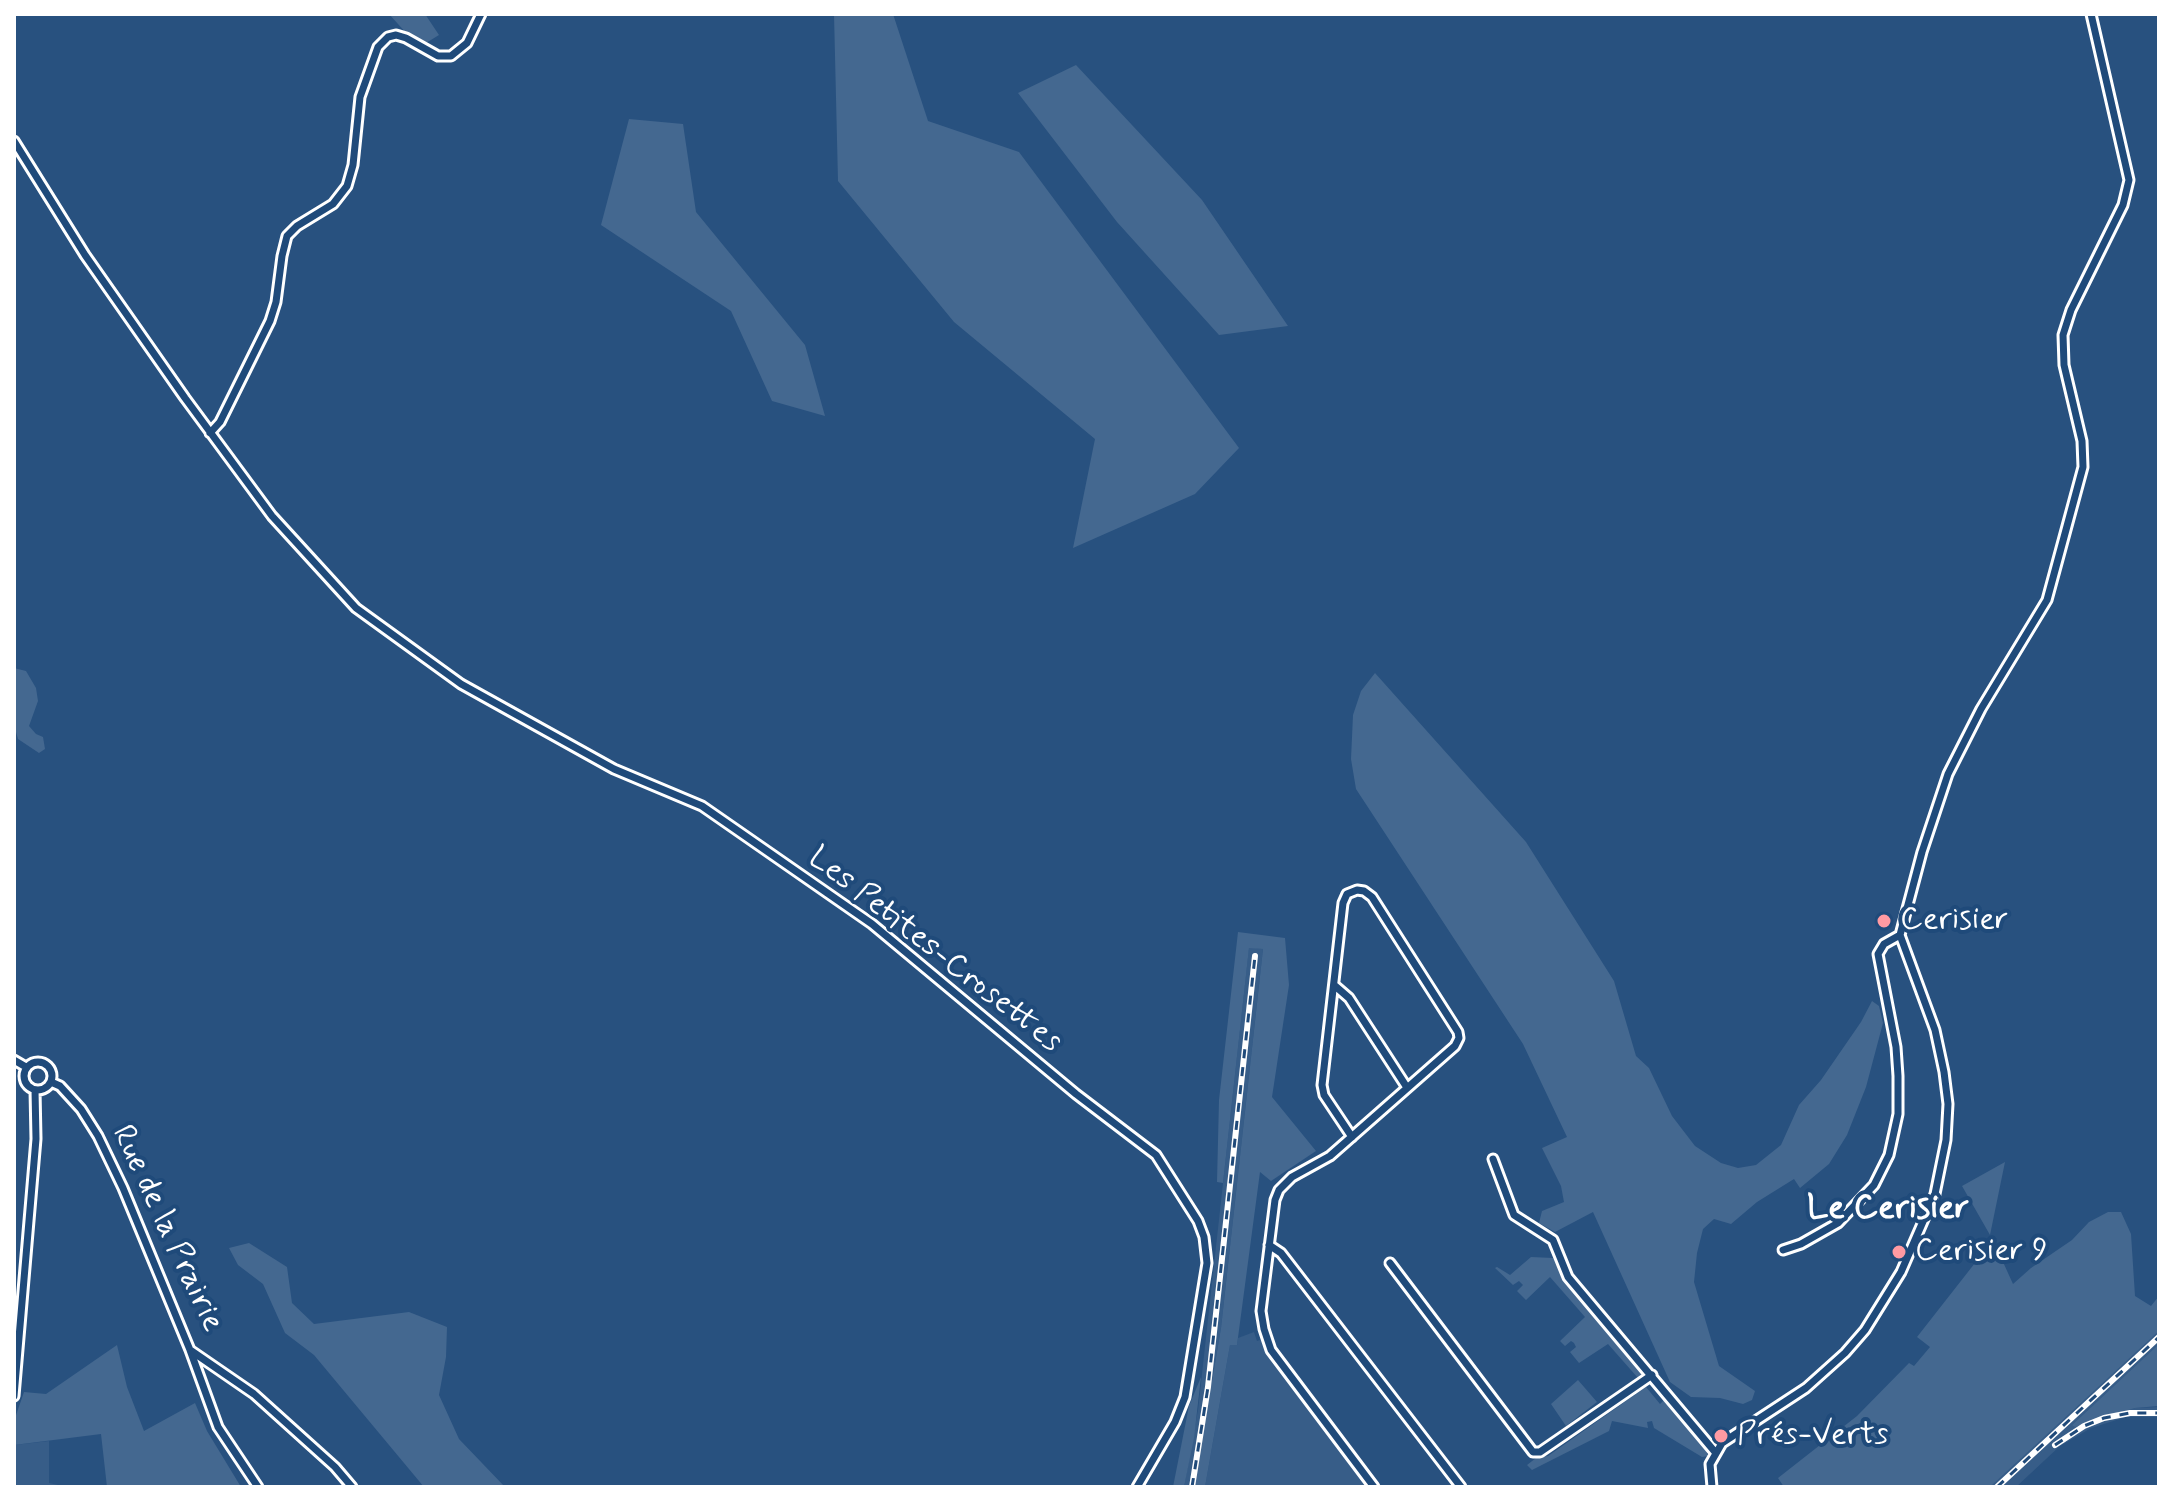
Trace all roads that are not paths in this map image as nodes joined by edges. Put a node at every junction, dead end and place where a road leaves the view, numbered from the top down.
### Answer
1 (481, 14) edge
2 (2091, 14) edge
3 (14, 141) edge
4 (210, 433) junction
5 (1900, 935) junction
6 (1334, 985) junction
7 (14, 1060) edge
8 (26, 1067) junction
9 (51, 1082) junction
10 (1406, 1086) junction
11 (35, 1090) junction
12 (1352, 1137) junction
13 (1493, 1159) dead end
14 (1269, 1245) junction
15 (1783, 1250) dead end
16 (1390, 1263) dead end
17 (190, 1350) junction
18 (1652, 1375) junction
19 (14, 1396) edge
20 (1715, 1452) junction
21 (258, 1487) edge
22 (352, 1487) edge
23 (1137, 1487) edge
24 (1374, 1487) edge
25 (1461, 1487) edge
26 (1712, 1487) edge

1 - 4 street
2 - 5 street
3 - 4 street, Les Petites-Crosettes
4 - 23 street, Les Petites-Crosettes
5 - 15 street
5 - 20 street
6 - 10 street
6 - 10 street
6 - 12 street
7 - 8 street
8 - 9 street
8 - 11 street
9 - 11 street
9 - 17 street, Rue de la Prairie
10 - 12 street
11 - 19 street
12 - 14 street
13 - 18 street
14 - 24 street
14 - 25 street
16 - 18 street
17 - 21 street
17 - 22 street, Rue de la Prairie
18 - 20 street
20 - 26 street

